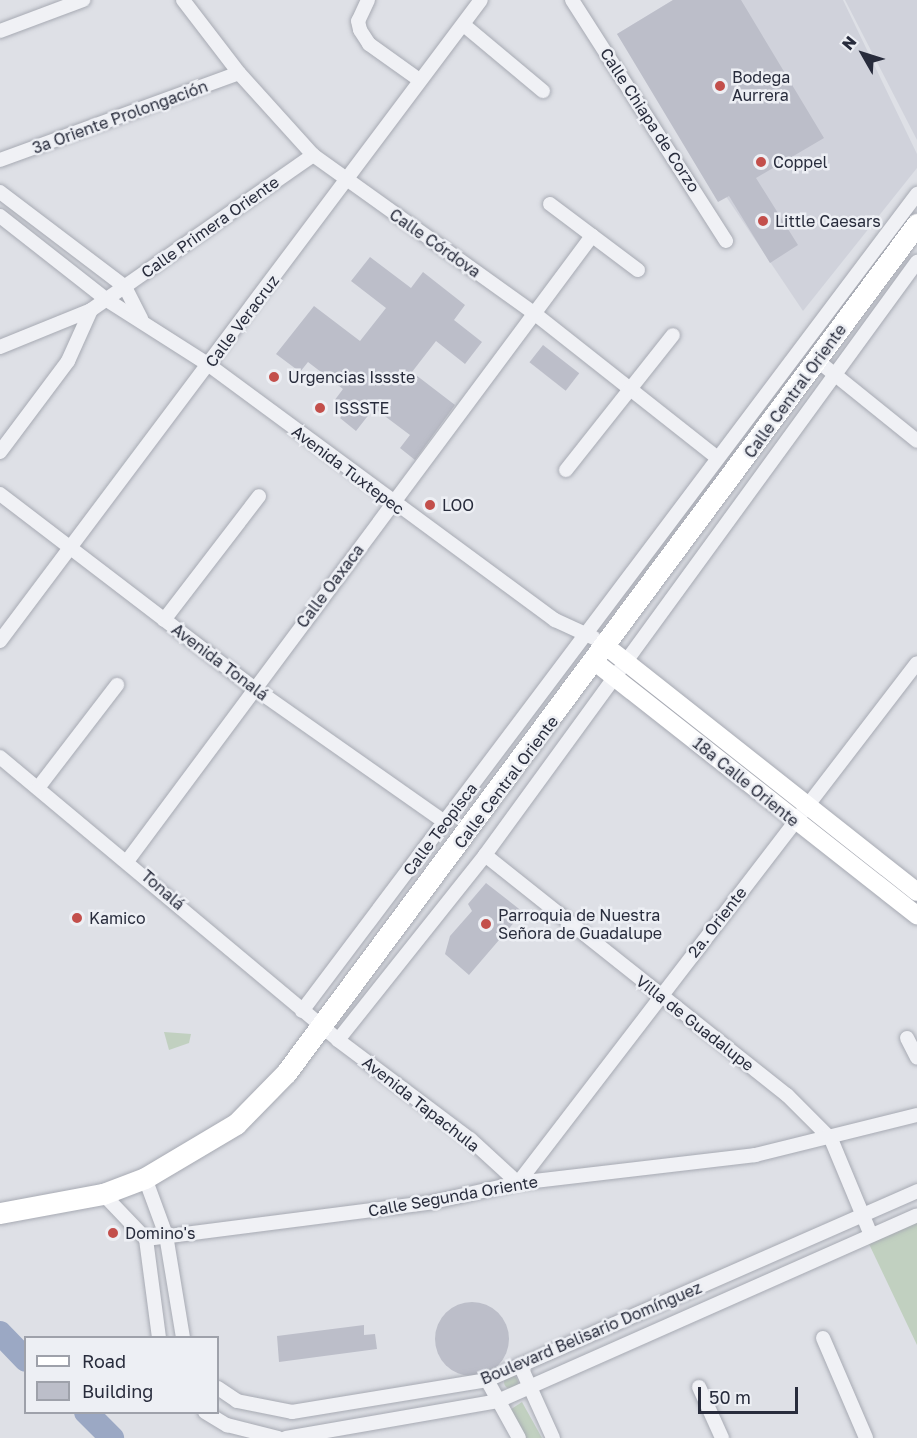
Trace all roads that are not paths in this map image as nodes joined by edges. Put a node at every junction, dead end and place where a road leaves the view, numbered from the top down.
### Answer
1 (82, 0) edge
2 (183, 0) edge
3 (368, 0) edge
4 (480, 0) edge
5 (572, 0) edge
6 (464, 25) junction
7 (0, 31) edge
8 (239, 74) junction
9 (418, 79) junction
10 (543, 91) dead end
11 (313, 155) junction
12 (0, 160) edge
13 (346, 180) junction
14 (0, 192) edge
15 (917, 194) edge
16 (550, 204) dead end
17 (0, 216) edge
18 (917, 224) edge
19 (592, 236) junction
20 (726, 241) dead end
21 (917, 262) edge
22 (638, 270) dead end
23 (125, 287) junction
24 (107, 300) junction
25 (91, 310) junction
26 (534, 313) junction
27 (141, 319) junction
28 (673, 335) dead end
29 (0, 347) edge
30 (818, 361) junction
31 (209, 365) junction
32 (835, 377) junction
33 (630, 387) junction
34 (917, 441) edge
35 (0, 452) edge
36 (715, 456) junction
37 (566, 470) dead end
38 (0, 494) edge
39 (259, 496) dead end
40 (392, 503) junction
41 (71, 549) junction
42 (164, 620) junction
43 (555, 620) junction
44 (586, 633) junction
45 (0, 641) edge
46 (578, 646) junction
47 (601, 655) junction
48 (625, 659) junction
49 (917, 663) edge
50 (613, 676) junction
51 (117, 685) dead end
52 (254, 688) junction
53 (0, 757) edge
54 (38, 788) junction
55 (801, 816) junction
56 (446, 822) junction
57 (486, 855) junction
58 (128, 860) junction
59 (917, 892) edge
60 (917, 915) edge
61 (659, 997) junction
62 (302, 1011) junction
63 (330, 1034) junction
64 (907, 1038) dead end
65 (917, 1058) edge
66 (917, 1115) edge
67 (831, 1139) junction
68 (145, 1178) junction
69 (518, 1183) junction
70 (917, 1191) edge
71 (103, 1194) junction
72 (0, 1213) edge
73 (863, 1215) junction
74 (917, 1215) edge
75 (166, 1235) junction
76 (872, 1235) junction
77 (146, 1239) junction
78 (159, 1336) edge
79 (183, 1336) edge
80 (823, 1338) dead end
81 (520, 1365) junction
82 (487, 1380) junction
83 (527, 1385) junction
84 (699, 1387) dead end
85 (219, 1388) edge
86 (498, 1401) junction
87 (337, 1407) junction
88 (207, 1414) edge
89 (340, 1430) junction
90 (278, 1438) edge
91 (286, 1438) edge
92 (519, 1438) edge
93 (554, 1438) edge
94 (722, 1438) edge
95 (866, 1438) edge

1 - 7 street
2 - 8 street, Calle Córdova
3 - 9 street
4 - 6 street, Calle Veracruz
5 - 20 street, Calle Chiapa de Corzo
6 - 9 street, Calle Veracruz
6 - 10 street
8 - 11 street, Calle Córdova
8 - 12 street, 3a Oriente Prolongación
9 - 13 street, Calle Veracruz
11 - 13 street, Calle Córdova
11 - 23 street, Calle Primera Oriente
13 - 26 street, Calle Córdova
13 - 31 street, Calle Veracruz
14 - 23 street
15 - 36 street, Calle Teopisca
16 - 19 street
17 - 24 street, Avenida Tuxtepec
18 - 30 main road, Calle Central Oriente
19 - 22 street
19 - 26 street, Calle Oaxaca
21 - 32 street
23 - 24 street, Calle Primera Oriente
23 - 27 street, Avenida Tuxtepec
24 - 25 street, Calle Primera Oriente
24 - 27 street, Avenida Tuxtepec
25 - 29 street, Calle Primera Oriente
25 - 35 street
26 - 33 street, Calle Córdova
26 - 40 street, Calle Oaxaca
27 - 31 street, Avenida Tuxtepec
28 - 33 street
30 - 32 street
30 - 47 main road, Calle Central Oriente
31 - 40 street, Avenida Tuxtepec
31 - 41 street, Calle Veracruz
32 - 34 street
32 - 48 street
33 - 36 street, Calle Córdova
33 - 37 street
36 - 44 street, Calle Teopisca
38 - 41 street, Avenida Tonalá
39 - 42 street
40 - 43 street, Avenida Tuxtepec
40 - 52 street, Calle Oaxaca
41 - 42 street, Avenida Tonalá
41 - 45 street, Calle Veracruz
42 - 52 street, Avenida Tonalá
43 - 44 street, Avenida Tuxtepec
43 - 46 street, Avenida Tuxtepec
44 - 46 street, Calle Teopisca
44 - 47 street, 18a Calle Oriente
46 - 47 street, 18a Calle Oriente
46 - 56 street, Calle Teopisca
47 - 48 main road, 18a Calle Oriente
47 - 50 main road, 18a Calle Oriente
47 - 63 main road, Calle Central Oriente
48 - 50 street
48 - 55 main road, 18a Calle Oriente
49 - 55 street, 2a. Oriente
50 - 55 main road, 18a Calle Oriente
50 - 57 street
51 - 54 street
52 - 56 street, Avenida Tonalá
52 - 58 street, Calle Oaxaca
53 - 54 street, Tonalá
54 - 58 street, Tonalá
55 - 59 main road, 18a Calle Oriente
55 - 60 main road, 18a Calle Oriente
55 - 61 street, 2a. Oriente
56 - 62 street, Calle Teopisca
57 - 61 street, Villa de Guadalupe
57 - 63 street
58 - 62 street, Tonalá
61 - 67 street, Villa de Guadalupe
61 - 69 street, 2a. Oriente
62 - 63 street, Tonalá
63 - 68 main road, Calle Central Oriente
63 - 69 street, Avenida Tapachula
64 - 65 street
66 - 67 street
67 - 69 street, Calle Segunda Oriente
67 - 73 street
68 - 71 main road, Calle Central Oriente
68 - 75 street
69 - 75 street, Calle Segunda Oriente
70 - 73 street, Boulevard Belisario Domínguez
71 - 72 main road, Calle Central Oriente
71 - 77 street
73 - 76 street
73 - 81 street, Boulevard Belisario Domínguez
74 - 76 street, Boulevard Belisario Domínguez
75 - 77 street, Calle Segunda Oriente
75 - 79 street
76 - 83 street, Boulevard Belisario Domínguez
77 - 78 street
80 - 95 street
81 - 82 street, Boulevard Belisario Domínguez
81 - 83 street
82 - 86 street
82 - 87 street, Boulevard Belisario Domínguez
83 - 86 street, Boulevard Belisario Domínguez
83 - 93 street
84 - 94 street
85 - 87 street, Boulevard Belisario Domínguez
86 - 89 street, Boulevard Belisario Domínguez
86 - 92 street
87 - 89 street
88 - 90 street
89 - 91 street, Boulevard Belisario Domínguez

